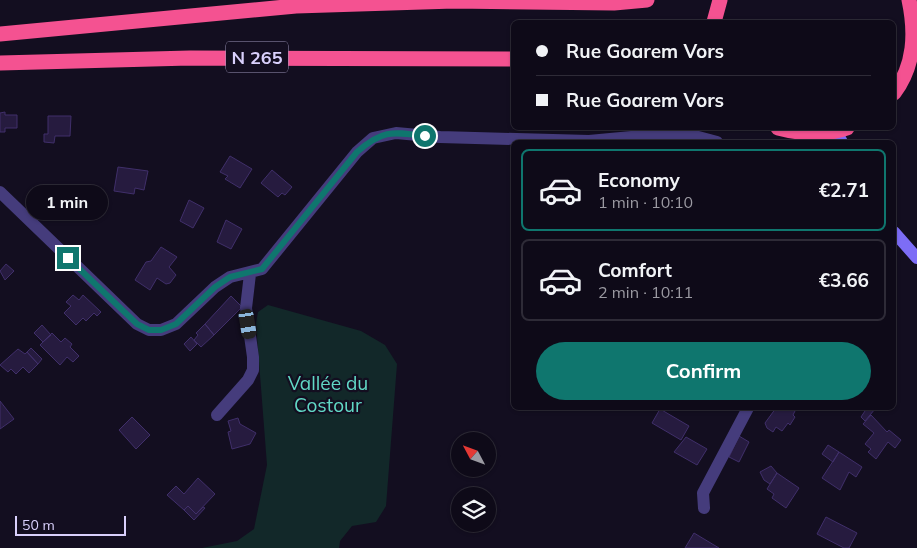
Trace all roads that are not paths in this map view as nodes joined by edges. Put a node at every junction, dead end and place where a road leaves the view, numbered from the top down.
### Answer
1 (647, 0) edge
2 (720, 0) edge
3 (909, 0) edge
4 (917, 1) edge
5 (715, 20) edge
6 (0, 34) edge
7 (914, 57) edge
8 (511, 58) edge
9 (0, 63) edge
10 (896, 90) edge
11 (788, 130) edge
12 (842, 134) edge
13 (552, 140) edge
14 (600, 140) edge
15 (710, 140) edge
16 (0, 192) edge
17 (896, 234) edge
18 (917, 258) edge
19 (250, 274) junction
20 (747, 410) edge
21 (217, 415) dead end
22 (704, 508) dead end

1 - 6 highway
2 - 5 highway
3 - 4 highway
3 - 7 highway
7 - 10 highway
8 - 9 highway, N 265
11 - 12 highway
13 - 19 street
14 - 15 street
16 - 19 street
17 - 18 main road
19 - 21 street
20 - 22 street

